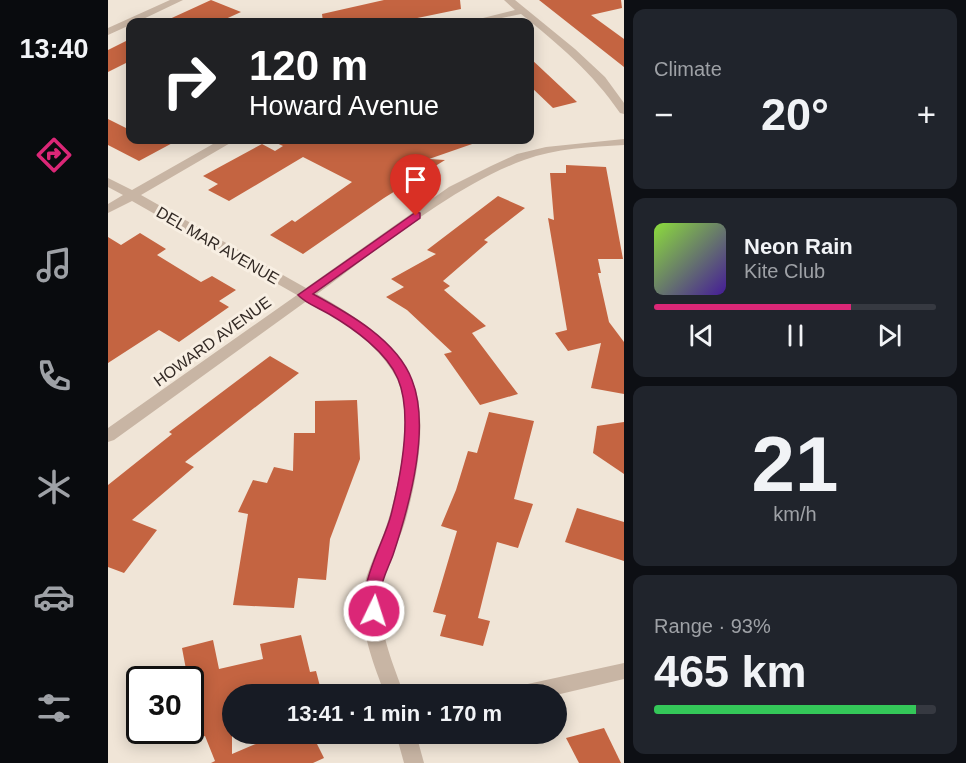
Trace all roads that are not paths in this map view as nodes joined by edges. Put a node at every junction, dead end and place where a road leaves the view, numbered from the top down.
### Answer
1 (178, 0) edge
2 (509, 0) edge
3 (522, 11) junction
4 (139, 18) edge
5 (490, 18) edge
6 (530, 18) edge
7 (534, 21) edge
8 (126, 24) edge
9 (108, 32) edge
10 (624, 111) edge
11 (624, 142) edge
12 (221, 144) edge
13 (108, 182) edge
14 (132, 196) junction
15 (108, 209) edge
16 (304, 295) junction
17 (108, 436) edge
18 (624, 671) edge
19 (390, 684) edge
20 (567, 684) edge
21 (409, 744) edge
22 (414, 763) edge

1 - 4 street
2 - 3 street
3 - 5 street
3 - 6 street
7 - 10 street
8 - 9 street
11 - 16 street, HOWARD AVENUE
12 - 14 street
13 - 14 street, DEL MAR AVENUE
14 - 15 street
14 - 16 street, DEL MAR AVENUE
16 - 17 street, HOWARD AVENUE
16 - 19 street, DEL MAR AVENUE
18 - 20 street
21 - 22 street

